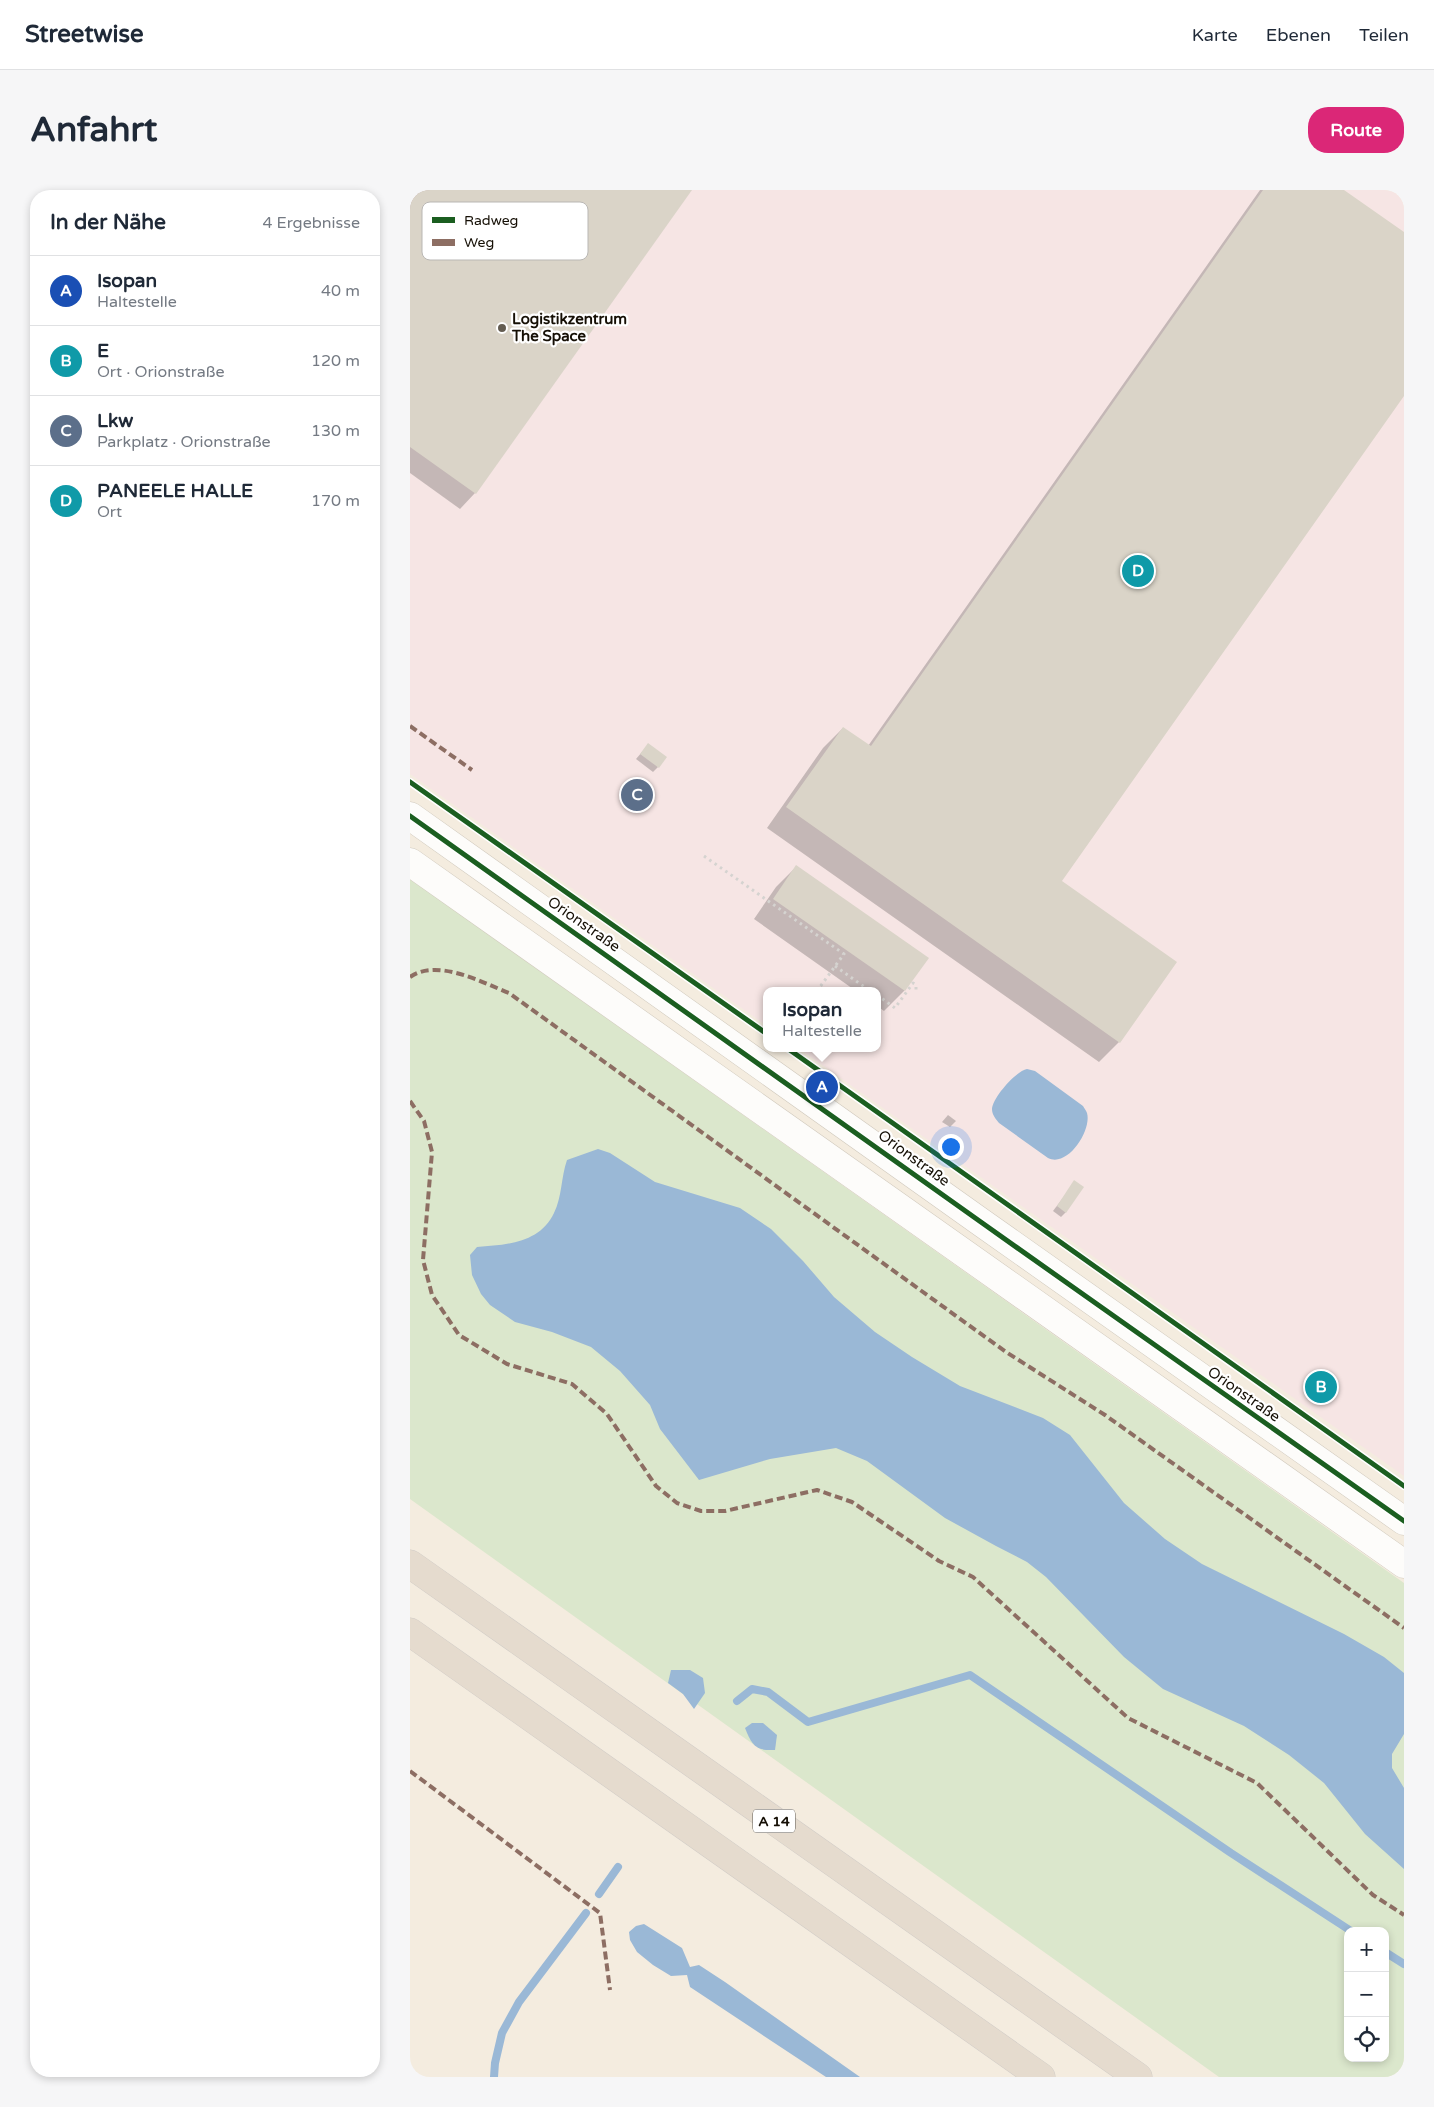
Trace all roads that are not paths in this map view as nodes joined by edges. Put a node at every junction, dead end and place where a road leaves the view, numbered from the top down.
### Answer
1 (410, 816) edge
2 (410, 862) edge
3 (1404, 1521) edge
4 (410, 1564) edge
5 (1404, 1564) edge
6 (410, 1632) edge
7 (1041, 2077) edge
8 (1138, 2077) edge

1 - 3 street, Orionstraße
2 - 5 street
4 - 8 highway, A 14
6 - 7 highway

